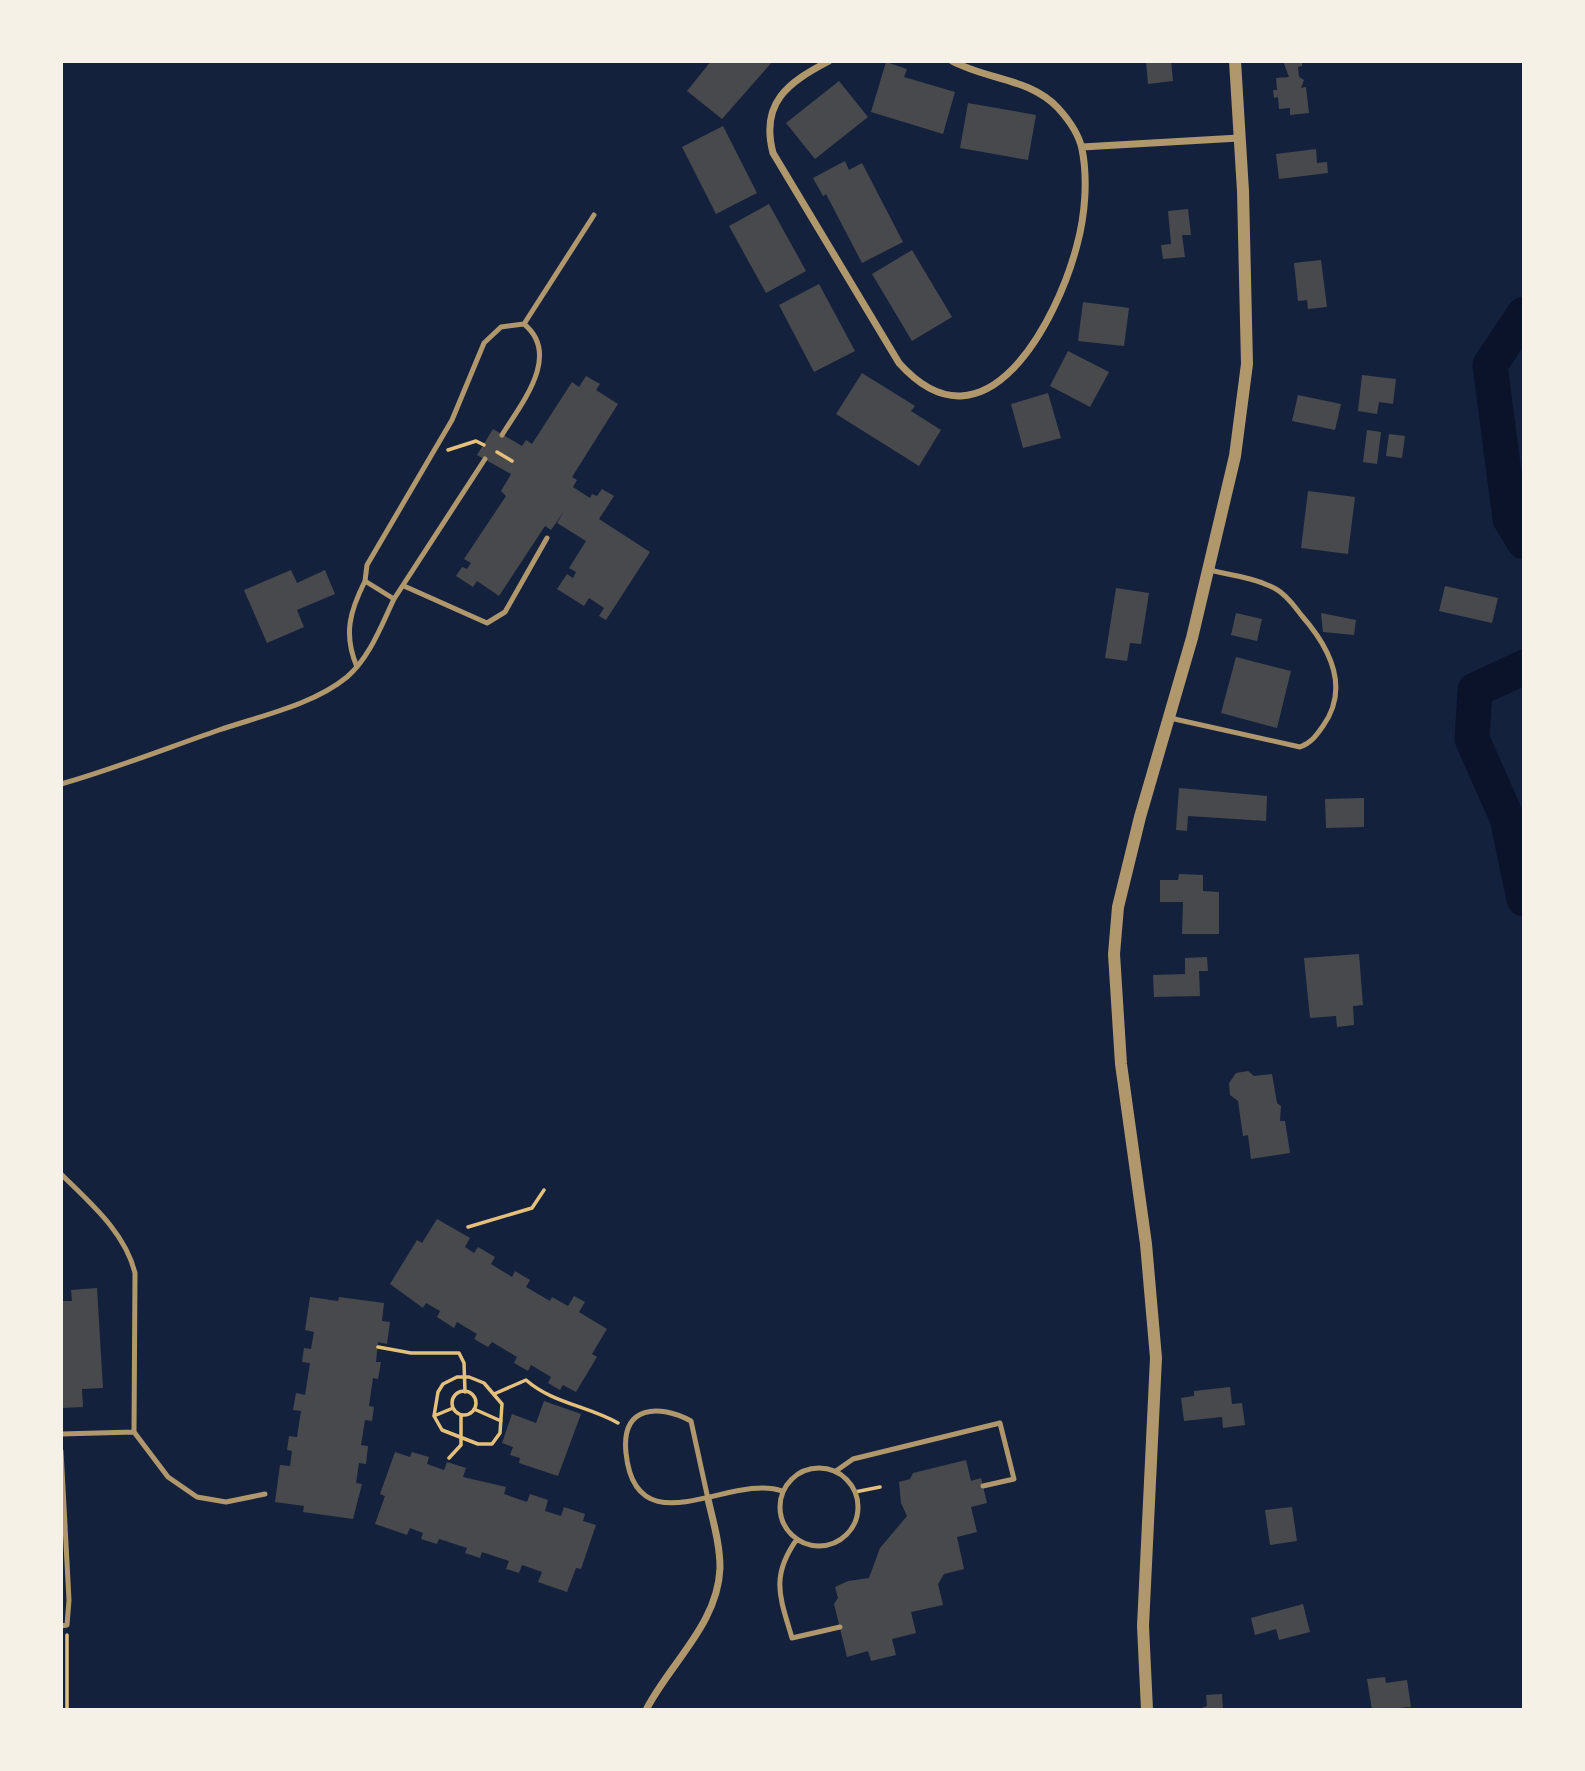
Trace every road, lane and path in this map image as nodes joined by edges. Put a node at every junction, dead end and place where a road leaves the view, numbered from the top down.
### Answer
1 (829, 61) edge
2 (952, 61) edge
3 (1235, 61) edge
4 (1239, 138) junction
5 (1082, 147) junction
6 (594, 215) dead end
7 (524, 324) junction
8 (502, 435) dead end
9 (433, 455) junction
10 (485, 459) dead end
11 (512, 461) dead end
12 (547, 538) dead end
13 (1209, 570) junction
14 (365, 581) junction
15 (404, 586) junction
16 (394, 599) junction
17 (357, 667) junction
18 (1169, 717) junction
19 (61, 784) edge
20 (61, 1174) edge
21 (544, 1189) dead end
22 (468, 1227) dead end
23 (378, 1347) dead end
24 (463, 1377) junction
25 (465, 1392) junction
26 (494, 1394) junction
27 (453, 1408) junction
28 (474, 1409) junction
29 (461, 1415) junction
30 (434, 1416) junction
31 (501, 1421) junction
32 (629, 1430) junction
33 (134, 1432) junction
34 (61, 1434) edge
35 (461, 1436) junction
36 (61, 1451) edge
37 (449, 1458) dead end
38 (836, 1471) junction
39 (983, 1486) dead end
40 (880, 1487) dead end
41 (782, 1490) junction
42 (856, 1492) junction
43 (265, 1494) dead end
44 (708, 1499) junction
45 (797, 1539) junction
46 (64, 1625) edge
47 (840, 1627) dead end
48 (67, 1710) edge
49 (646, 1710) edge
50 (1147, 1710) edge

1 - 5 street
2 - 5 street
3 - 4 street
4 - 5 street
4 - 13 street
6 - 7 lane
7 - 8 lane
7 - 9 lane
9 - 11 path
9 - 14 lane
10 - 15 lane
12 - 15 lane
13 - 18 street
13 - 18 lane
14 - 16 lane
14 - 17 lane
15 - 16 lane
16 - 17 lane
17 - 19 lane
18 - 50 street
20 - 33 lane
21 - 22 path
23 - 24 path
24 - 25 path
24 - 26 path
24 - 30 path
25 - 27 path
25 - 28 path
26 - 31 path
26 - 32 path
27 - 29 path
27 - 30 path
28 - 29 path
28 - 31 path
29 - 35 path
30 - 35 path
31 - 35 path
32 - 44 lane
32 - 44 lane
33 - 34 lane
33 - 43 lane
35 - 37 path
36 - 46 lane
38 - 39 lane
38 - 41 lane
38 - 42 lane
40 - 42 path
41 - 44 lane
41 - 45 lane
42 - 45 lane
44 - 49 street
45 - 47 lane
46 - 48 path

